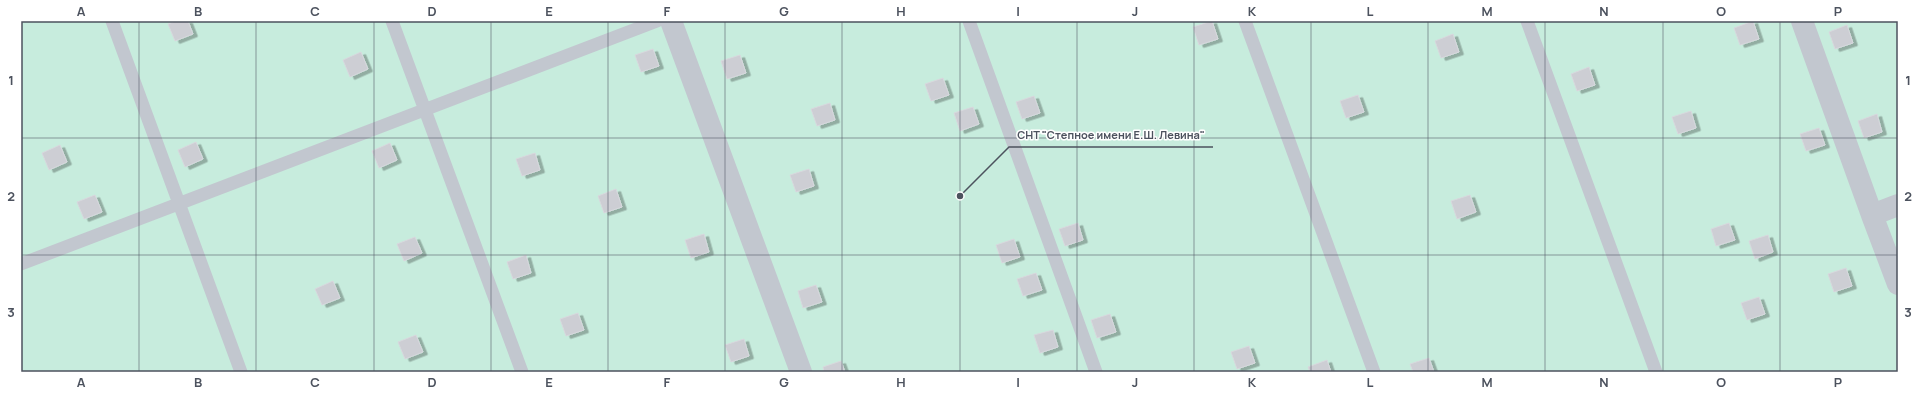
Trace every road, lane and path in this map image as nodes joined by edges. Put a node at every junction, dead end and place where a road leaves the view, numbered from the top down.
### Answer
1 (112, 21) edge
2 (392, 21) edge
3 (657, 21) edge
4 (671, 21) edge
5 (969, 21) edge
6 (1245, 21) edge
7 (1527, 21) edge
8 (1802, 21) edge
9 (425, 110) junction
10 (179, 204) junction
11 (1898, 205) edge
12 (1872, 215) junction
13 (21, 264) edge
14 (1898, 284) edge
15 (241, 372) edge
16 (522, 372) edge
17 (801, 372) edge
18 (1096, 372) edge
19 (1374, 372) edge
20 (1656, 372) edge

1 - 10 lane
2 - 9 lane
3 - 9 lane
4 - 17 street
5 - 18 lane
6 - 19 lane
7 - 20 lane
8 - 12 street
9 - 10 lane
9 - 16 lane
10 - 13 lane
10 - 15 lane
11 - 12 street
12 - 14 street

